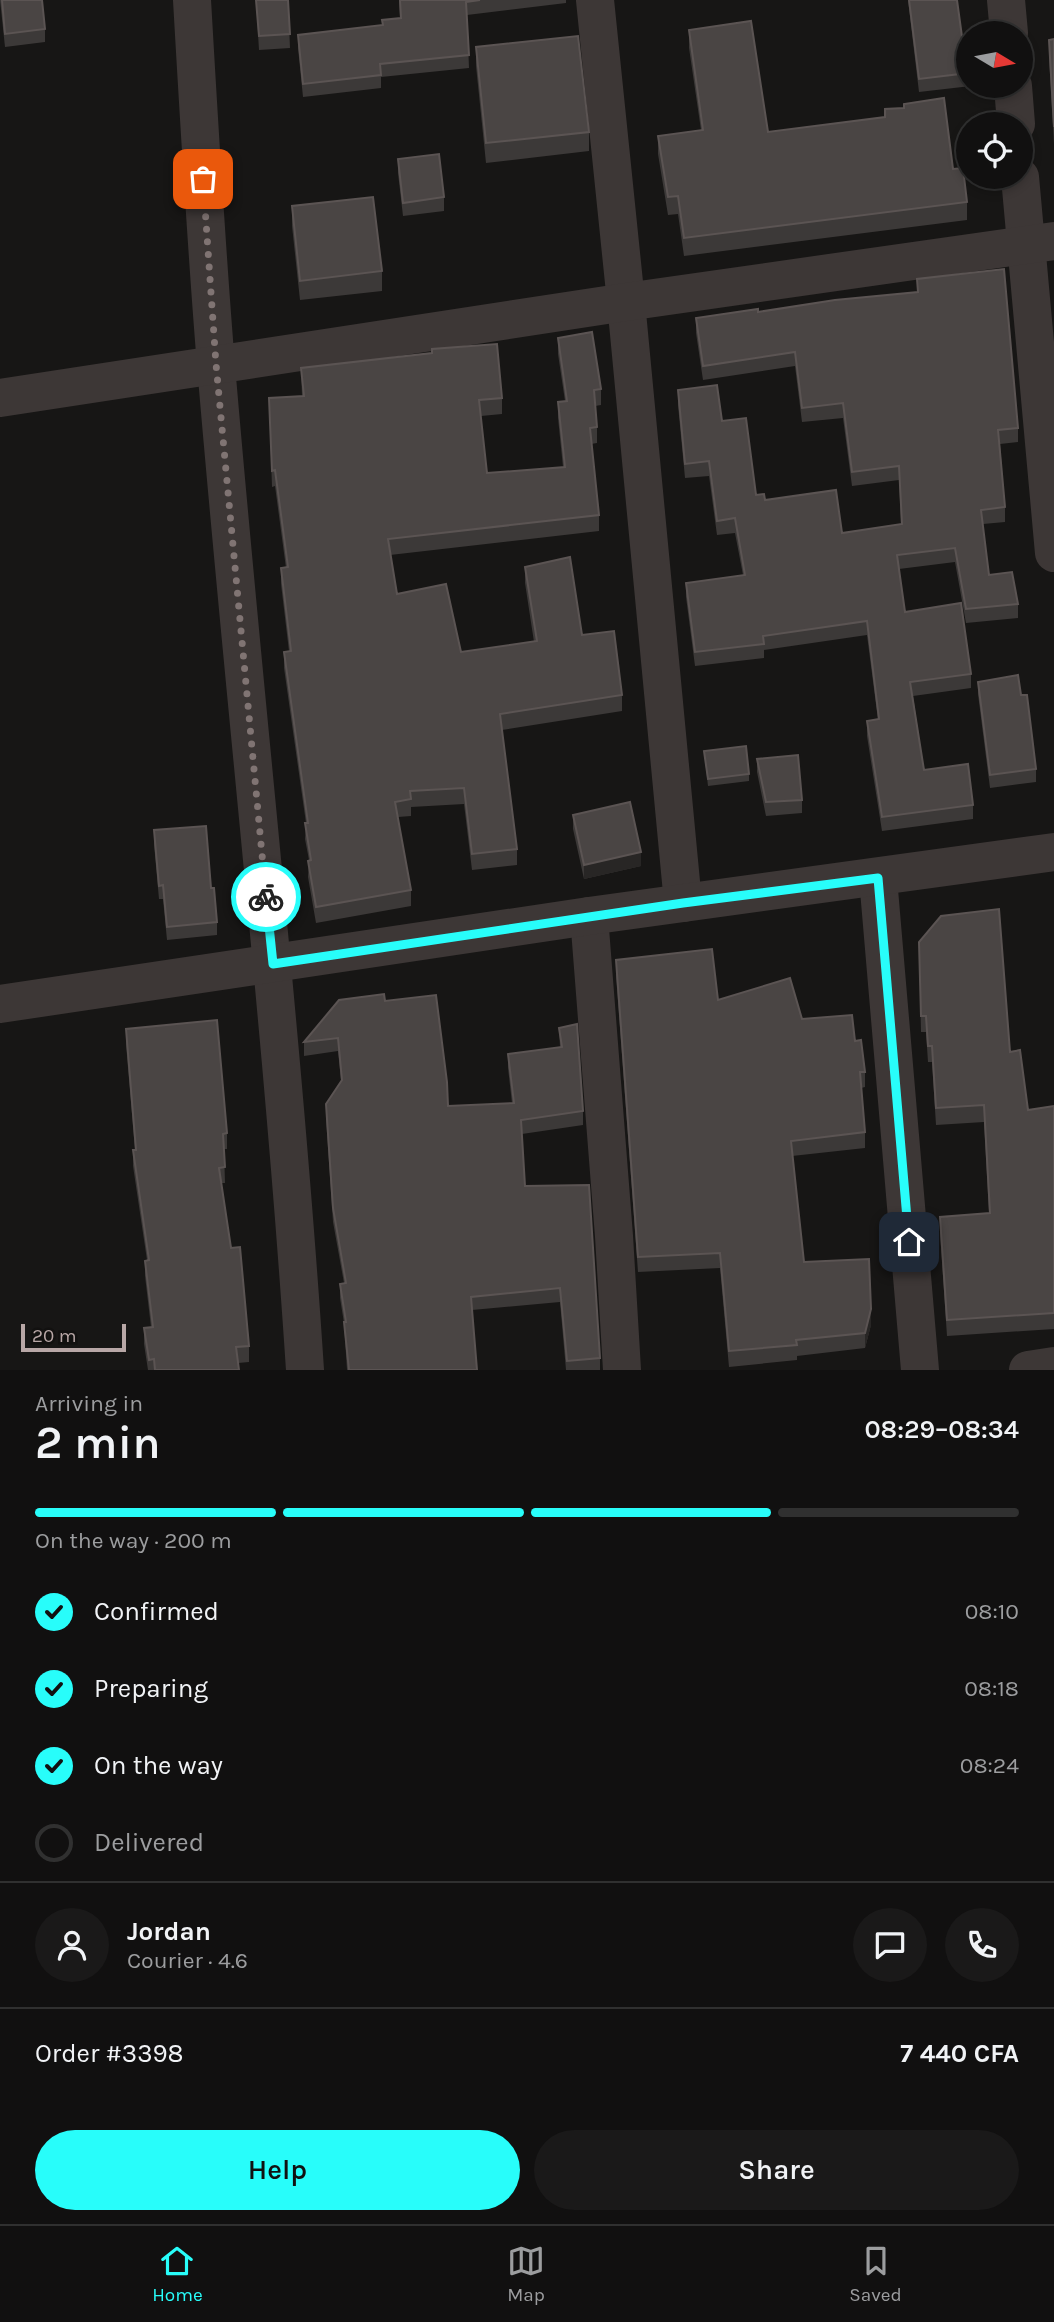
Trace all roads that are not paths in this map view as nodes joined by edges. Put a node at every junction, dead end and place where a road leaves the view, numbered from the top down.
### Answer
1 (192, 0) edge
2 (595, 0) edge
3 (1006, 0) edge
4 (1008, 21) edge
5 (1024, 189) edge
6 (1040, 243) edge
7 (626, 302) junction
8 (216, 364) junction
9 (0, 398) edge
10 (1054, 553) edge
11 (1054, 852) edge
12 (878, 878) junction
13 (683, 903) junction
14 (589, 916) junction
15 (273, 964) junction
16 (0, 1004) edge
17 (1054, 1366) edge
18 (304, 1370) edge
19 (622, 1370) edge
20 (920, 1370) edge
21 (1028, 1370) edge

1 - 8 street
2 - 7 street
3 - 4 street
5 - 6 street
6 - 7 street
6 - 10 street
7 - 8 street
7 - 13 street
8 - 9 street
8 - 15 street
11 - 12 street
12 - 13 street
12 - 20 street
13 - 14 street
14 - 15 street
14 - 19 street
15 - 16 street
15 - 18 street
17 - 21 street

